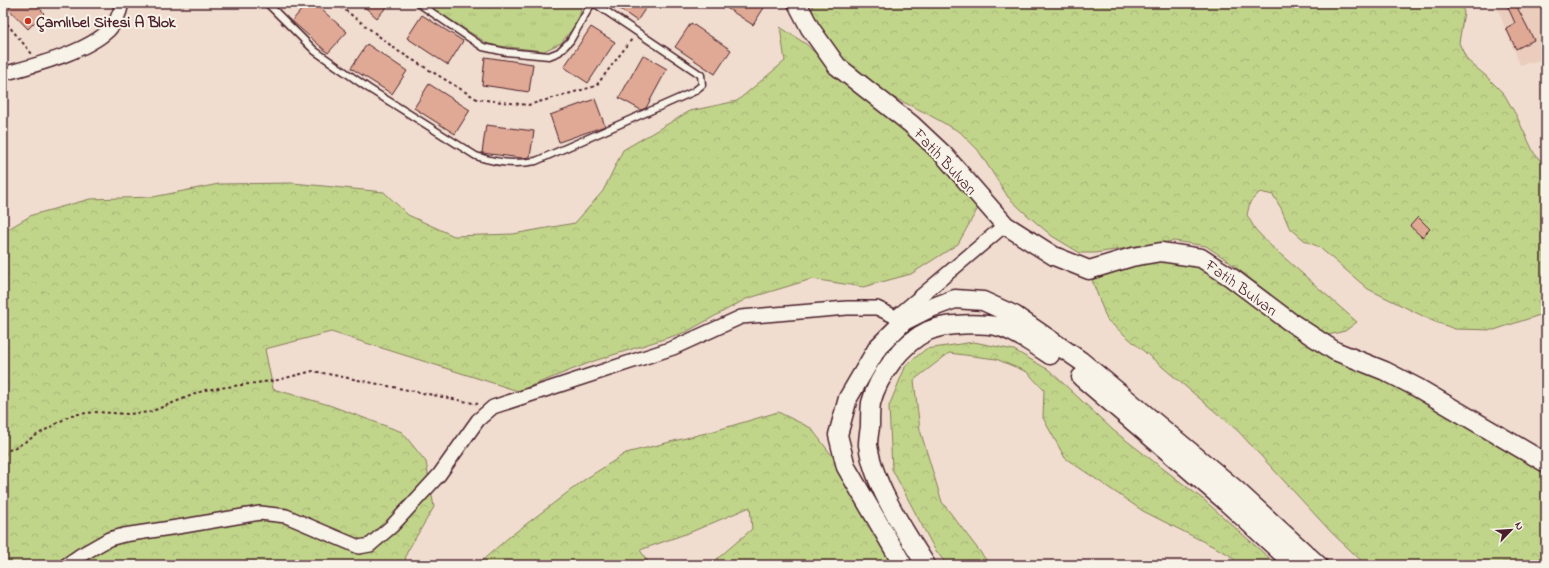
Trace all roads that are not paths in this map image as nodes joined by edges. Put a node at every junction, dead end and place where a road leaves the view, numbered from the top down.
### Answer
1 (122, 3) edge
2 (267, 3) edge
3 (418, 3) edge
4 (593, 3) edge
5 (797, 3) edge
6 (3, 74) edge
7 (1005, 226) junction
8 (900, 319) junction
9 (1546, 463) edge
10 (66, 565) edge
11 (903, 565) edge
12 (926, 565) edge
13 (1295, 565) edge
14 (1318, 565) edge

1 - 6 street
2 - 4 lane
3 - 4 lane
5 - 7 street, Fatih Bulvarı
7 - 8 street
7 - 9 street, Fatih Bulvarı
8 - 10 street
8 - 11 street
8 - 14 street
12 - 13 street

